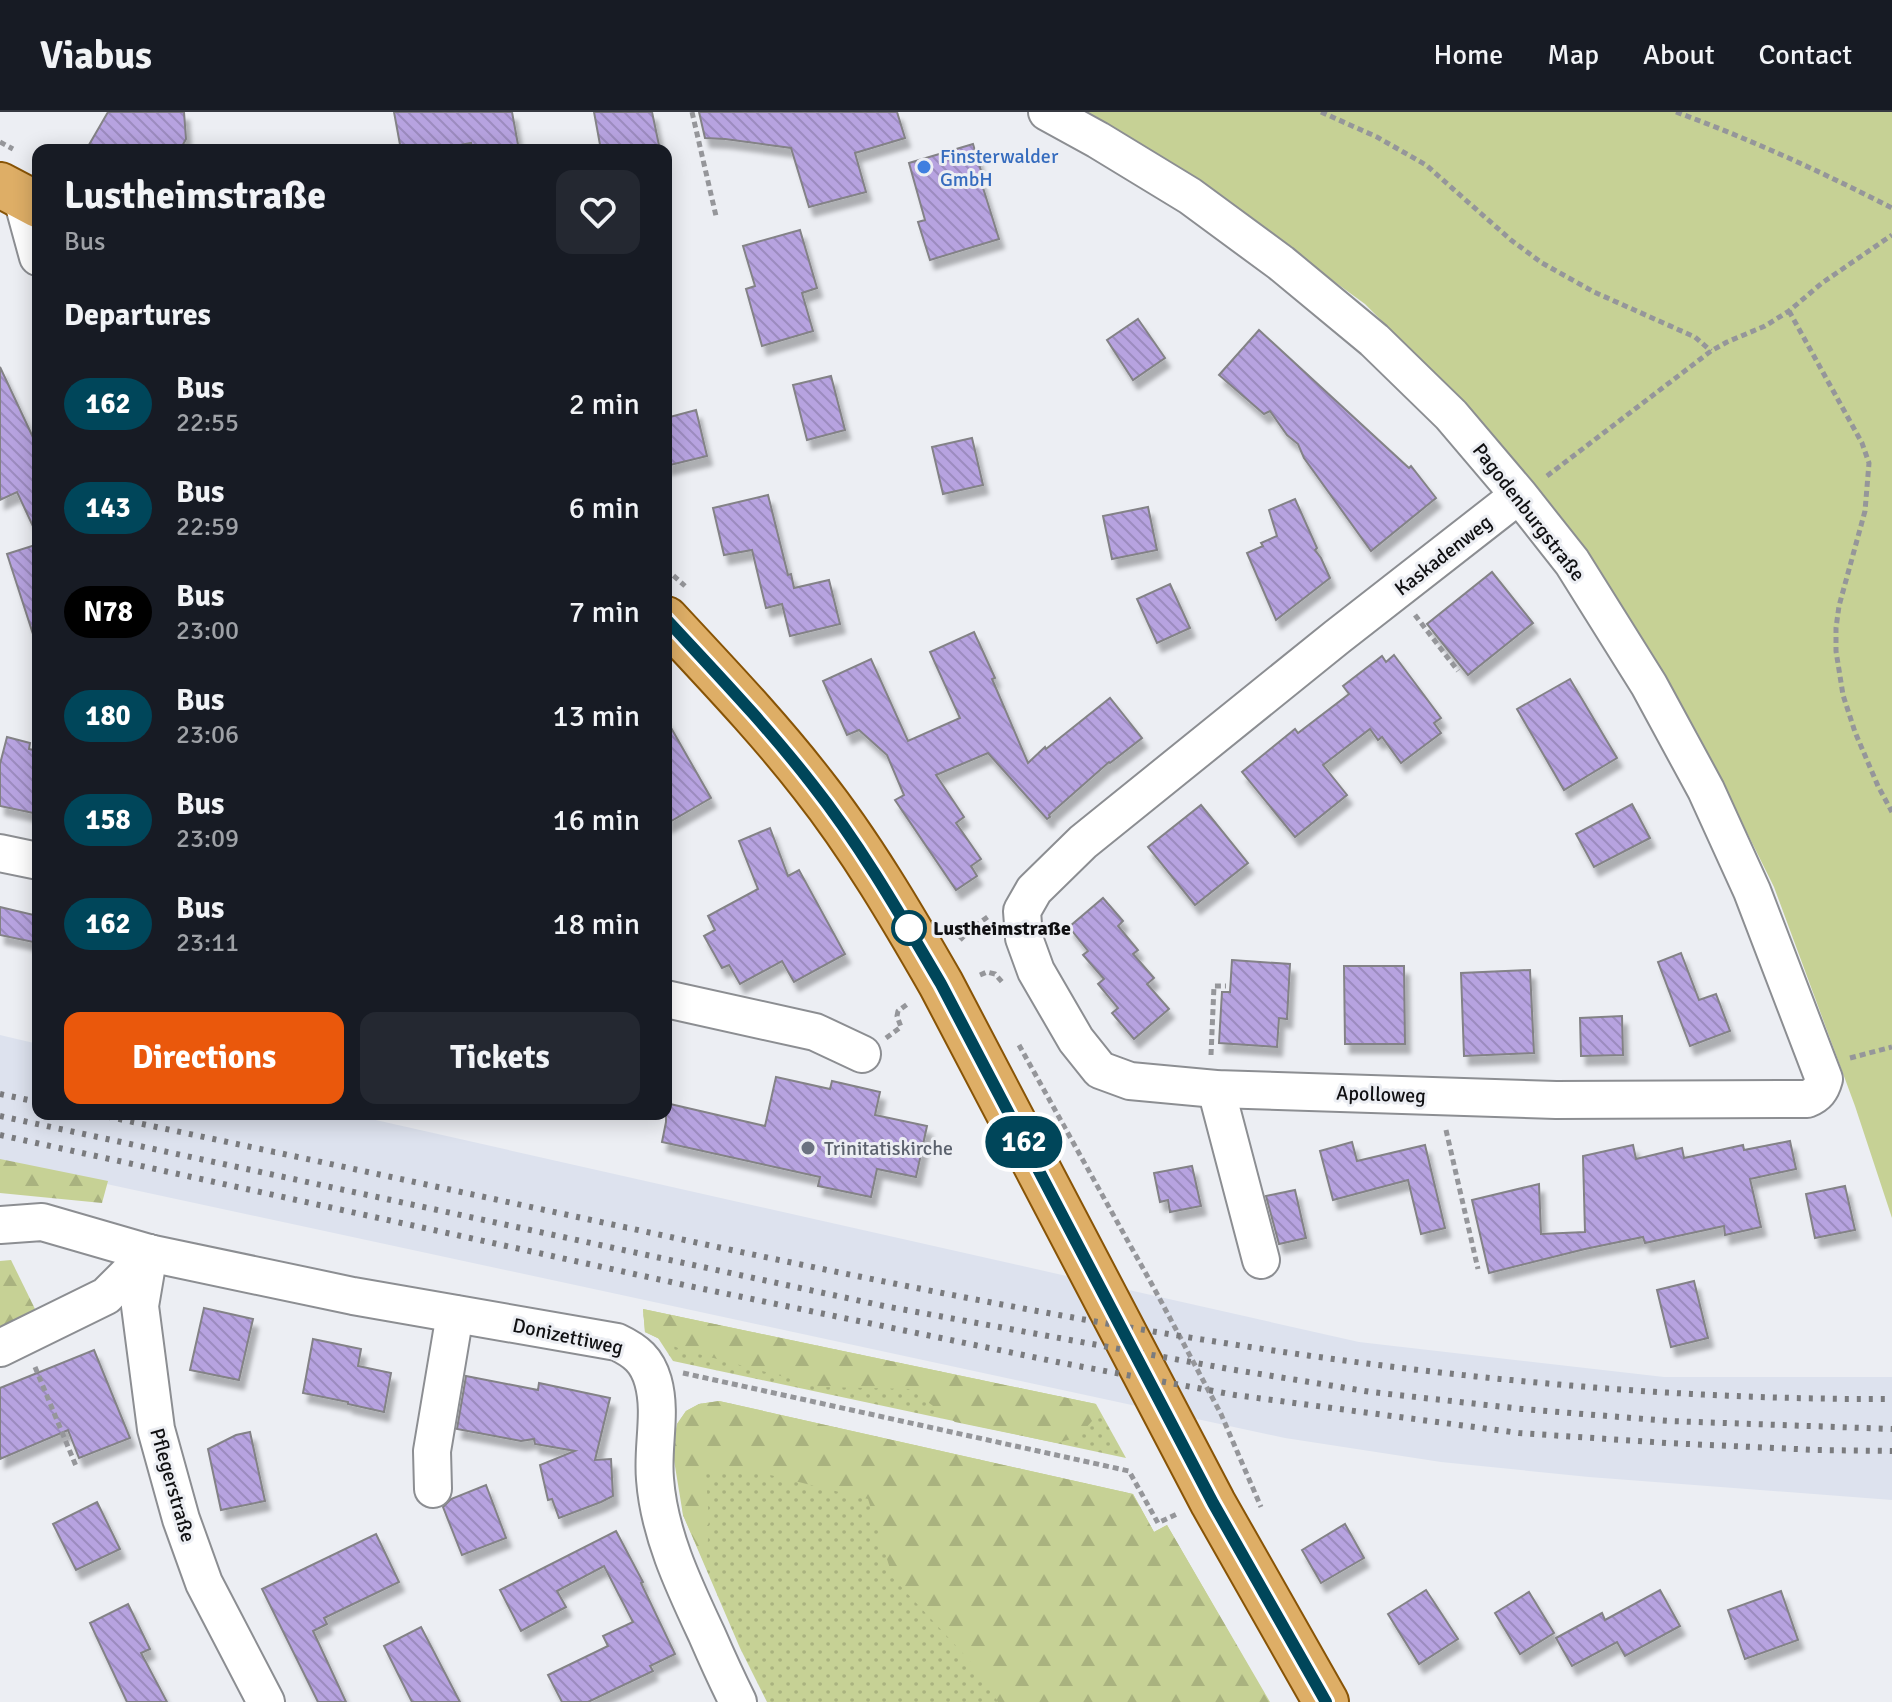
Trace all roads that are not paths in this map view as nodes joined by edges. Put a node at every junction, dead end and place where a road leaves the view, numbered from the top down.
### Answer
1 (1047, 112) edge
2 (20, 195) edge
3 (32, 236) edge
4 (1519, 495) junction
5 (672, 625) edge
6 (0, 853) edge
7 (32, 860) edge
8 (1022, 911) joint
9 (672, 1000) edge
10 (862, 1054) dead end
11 (1821, 1069) joint
12 (1213, 1088) junction
13 (0, 1225) edge
14 (149, 1253) junction
15 (1261, 1260) dead end
16 (455, 1314) junction
17 (0, 1348) edge
18 (433, 1489) dead end
19 (266, 1702) edge
20 (738, 1702) edge
21 (1326, 1702) edge

1 - 4 street, Pagodenburgstraße
2 - 3 street
4 - 8 street, Kaskadenweg
4 - 11 street, Pagodenburgstraße
5 - 21 main road
6 - 7 street
8 - 12 street, Apolloweg
9 - 10 street
11 - 12 street, Apolloweg
12 - 15 street
13 - 14 street, Donizettiweg
14 - 16 street, Donizettiweg
14 - 17 street
14 - 19 street, Pflegerstraße
16 - 18 street
16 - 20 street, Donizettiweg

